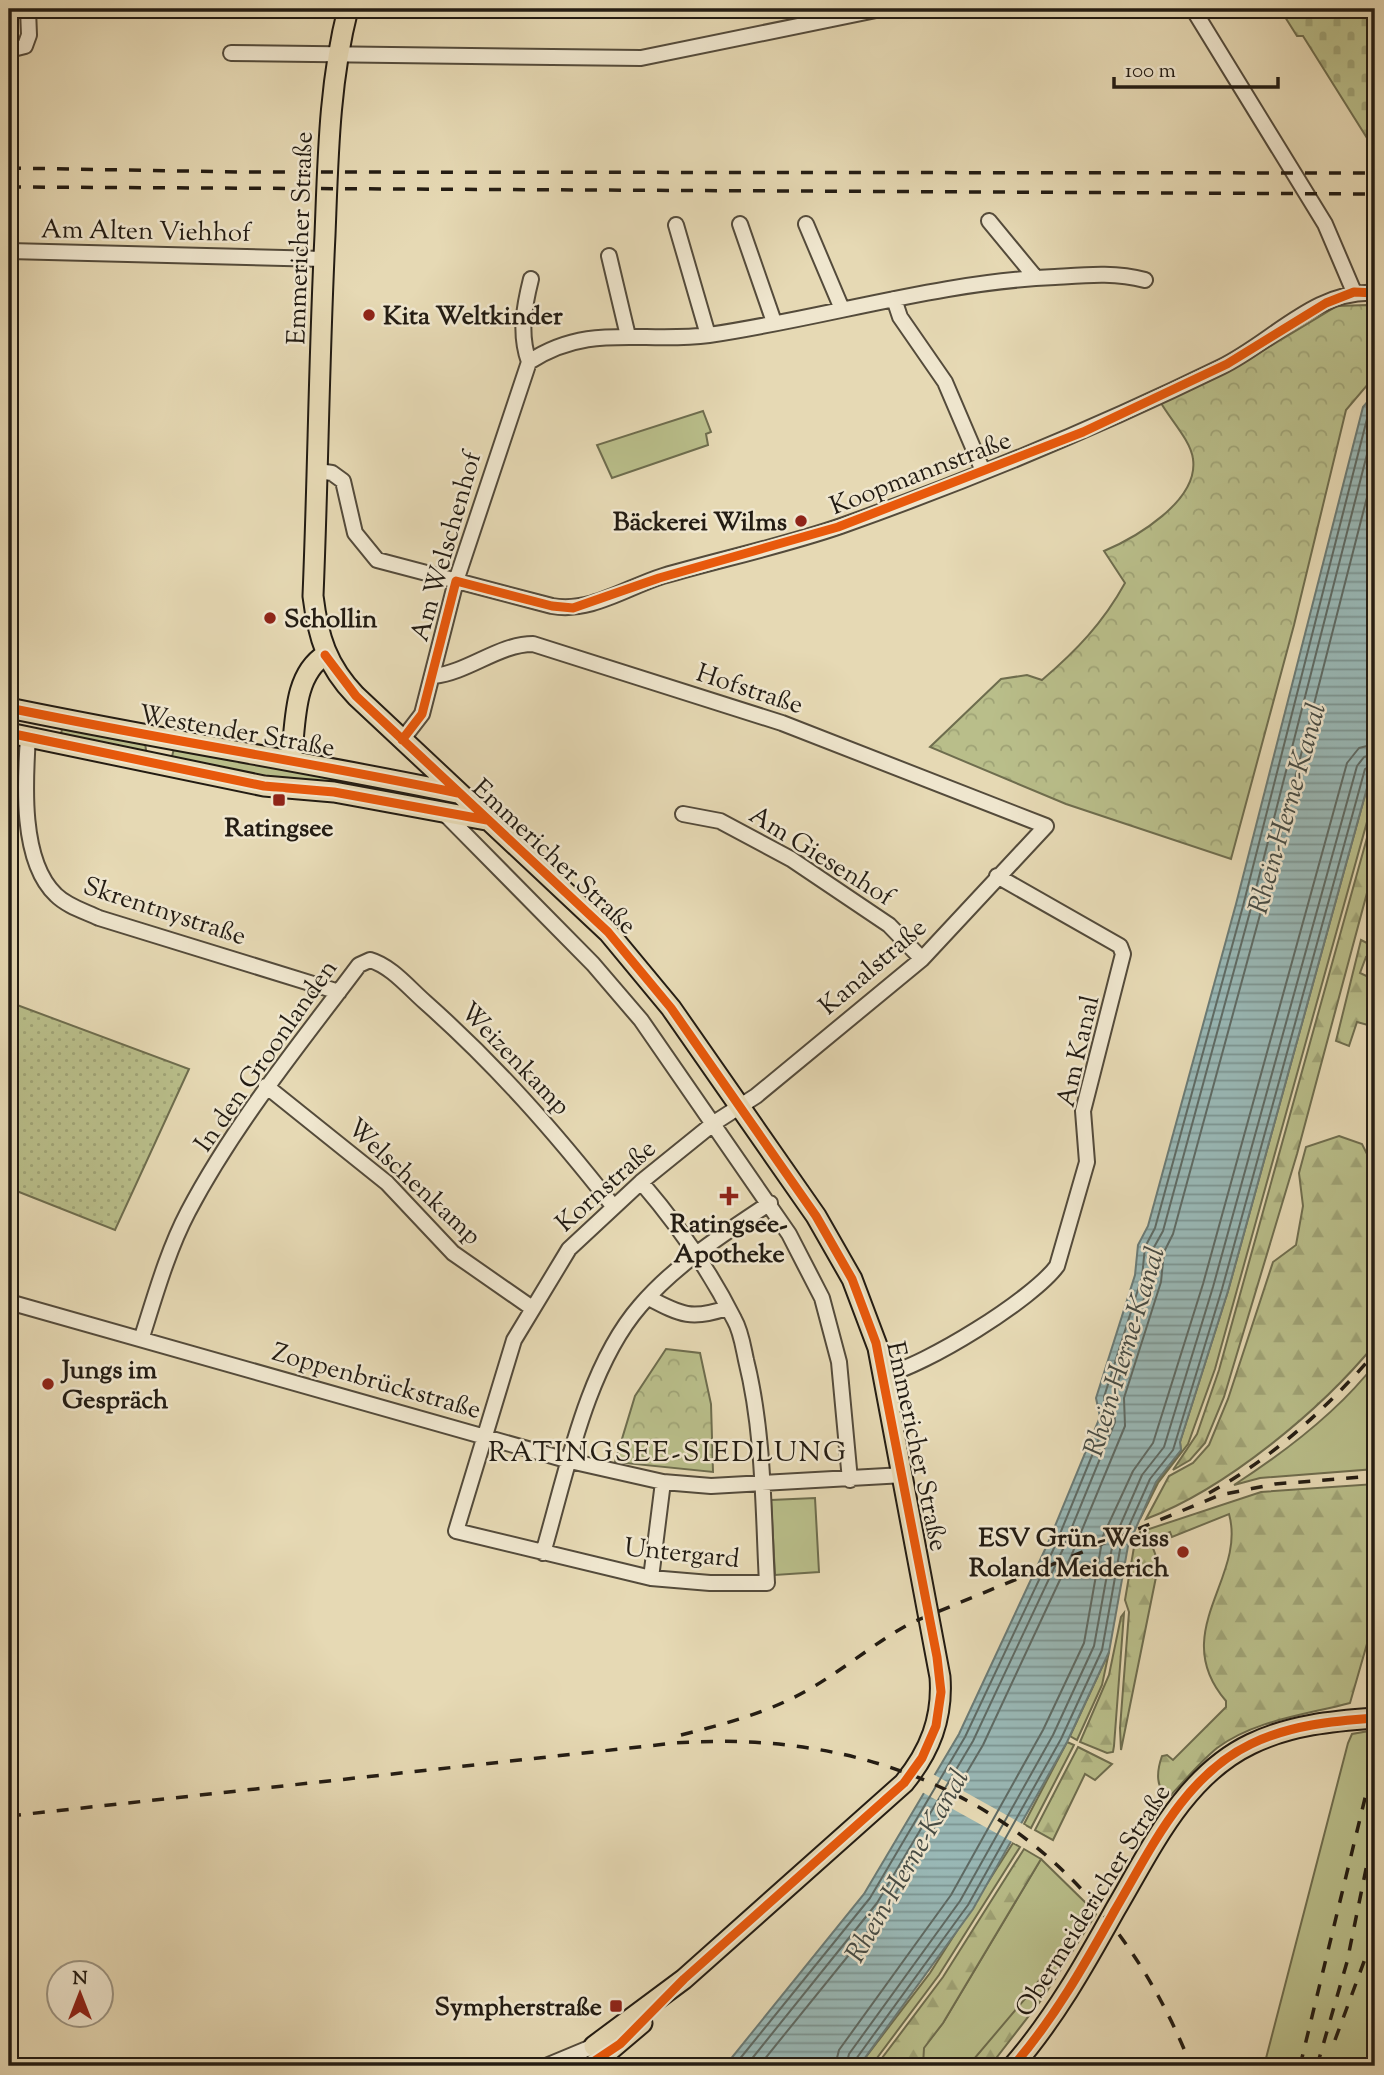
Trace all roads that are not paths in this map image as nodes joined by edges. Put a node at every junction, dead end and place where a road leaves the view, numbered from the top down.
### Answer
1 (28, 9) edge
2 (348, 9) edge
3 (881, 9) edge
4 (1194, 9) edge
5 (9, 50) edge
6 (230, 54) dead end
7 (337, 54) junction
8 (989, 221) dead end
9 (740, 224) dead end
10 (806, 224) dead end
11 (676, 225) dead end
12 (9, 251) edge
13 (609, 256) dead end
14 (324, 259) junction
15 (1036, 278) junction
16 (531, 279) dead end
17 (1145, 280) dead end
18 (1354, 292) junction
19 (1375, 293) edge
20 (894, 299) junction
21 (842, 309) junction
22 (774, 322) junction
23 (708, 335) junction
24 (628, 337) junction
25 (529, 362) junction
26 (318, 471) junction
27 (983, 471) junction
28 (456, 581) junction
29 (325, 655) junction
30 (434, 676) junction
31 (9, 708) edge
32 (9, 733) edge
33 (28, 737) junction
34 (150, 737) junction
35 (402, 740) junction
36 (142, 761) junction
37 (291, 761) junction
38 (458, 793) junction
39 (443, 812) junction
40 (683, 814) dead end
41 (475, 820) junction
42 (1046, 826) joint
43 (997, 876) junction
44 (922, 959) junction
45 (370, 960) joint
46 (339, 992) junction
47 (266, 1086) junction
48 (741, 1106) junction
49 (714, 1123) junction
50 (641, 1182) junction
51 (770, 1203) junction
52 (613, 1206) junction
53 (696, 1254) junction
54 (649, 1298) junction
55 (9, 1302) edge
56 (532, 1308) junction
57 (727, 1308) junction
58 (142, 1338) junction
59 (884, 1376) junction
60 (485, 1436) junction
61 (570, 1461) junction
62 (904, 1475) junction
63 (850, 1480) junction
64 (663, 1482) junction
65 (762, 1483) junction
66 (456, 1531) joint
67 (543, 1553) junction
68 (651, 1578) junction
69 (1375, 1718) edge
70 (601, 2060) edge
71 (546, 2066) edge
72 (1013, 2066) edge

1 - 5 street
2 - 7 main road, Emmericher Straße
3 - 7 street
4 - 18 street
6 - 7 street
7 - 14 main road, Emmericher Straße
8 - 15 street
9 - 22 street
10 - 21 street
11 - 23 street
12 - 14 street, Am Alten Viehhof
13 - 24 street
14 - 26 main road, Emmericher Straße
15 - 17 street
15 - 20 street
16 - 25 street, Am Welschenhof
18 - 19 street, Koopmannstraße
18 - 27 street, Koopmannstraße
20 - 21 street
20 - 27 street
21 - 22 street
22 - 23 street
23 - 24 street
24 - 25 street
25 - 28 street, Am Welschenhof
26 - 28 street, Koopmannstraße
26 - 29 main road, Emmericher Straße
27 - 28 street, Koopmannstraße
28 - 30 street, Am Welschenhof
29 - 35 main road, Emmericher Straße
29 - 37 main road
30 - 35 street, Am Welschenhof
30 - 42 street, Hofstraße
31 - 34 main road, Westender Straße
32 - 33 main road, Westender Straße
33 - 36 main road, Westender Straße
33 - 46 street, Skrentnystraße
34 - 36 main road, Westender Straße
34 - 37 main road, Westender Straße
35 - 38 main road, Emmericher Straße
36 - 39 main road, Westender Straße
37 - 38 main road, Westender Straße
38 - 39 main road
38 - 41 main road, Emmericher Straße
39 - 41 main road, Westender Straße
40 - 44 street, Am Giesenhof
41 - 48 main road, Emmericher Straße
41 - 49 street, Emmericher Straße
42 - 43 street, Kanalstraße
43 - 44 street, Kanalstraße
43 - 59 street, Am Kanal
44 - 48 street, Kanalstraße
45 - 46 street, In den Groonlanden
45 - 52 street, Weizenkamp
46 - 47 street, In den Groonlanden
47 - 56 street, Welschenkamp
47 - 58 street, In den Groonlanden
48 - 49 street, Kanalstraße
48 - 59 main road, Emmericher Straße
49 - 50 street, Kornstraße
49 - 51 street, Emmericher Straße
50 - 52 street, Kornstraße
50 - 53 street, Untergard
51 - 53 street
51 - 63 street, Emmericher Straße
52 - 56 street, Kornstraße
53 - 54 street
53 - 57 street, Untergard
54 - 57 street
54 - 61 street
55 - 58 street, Zoppenbrückstraße
56 - 60 street, Kornstraße
57 - 65 street, Untergard
58 - 60 street, Zoppenbrückstraße
59 - 62 main road, Emmericher Straße
60 - 61 street, Zoppenbrückstraße
60 - 66 street, Kornstraße
61 - 64 street, Zoppenbrückstraße
61 - 67 street
62 - 63 street, Zoppenbrückstraße
62 - 70 main road, Emmericher Straße
63 - 65 street, Zoppenbrückstraße
64 - 65 street, Zoppenbrückstraße
64 - 68 street
65 - 68 street, Untergard
66 - 67 street, Untergard
67 - 68 street, Untergard
69 - 72 main road, Obermeidericher Straße
70 - 71 street

